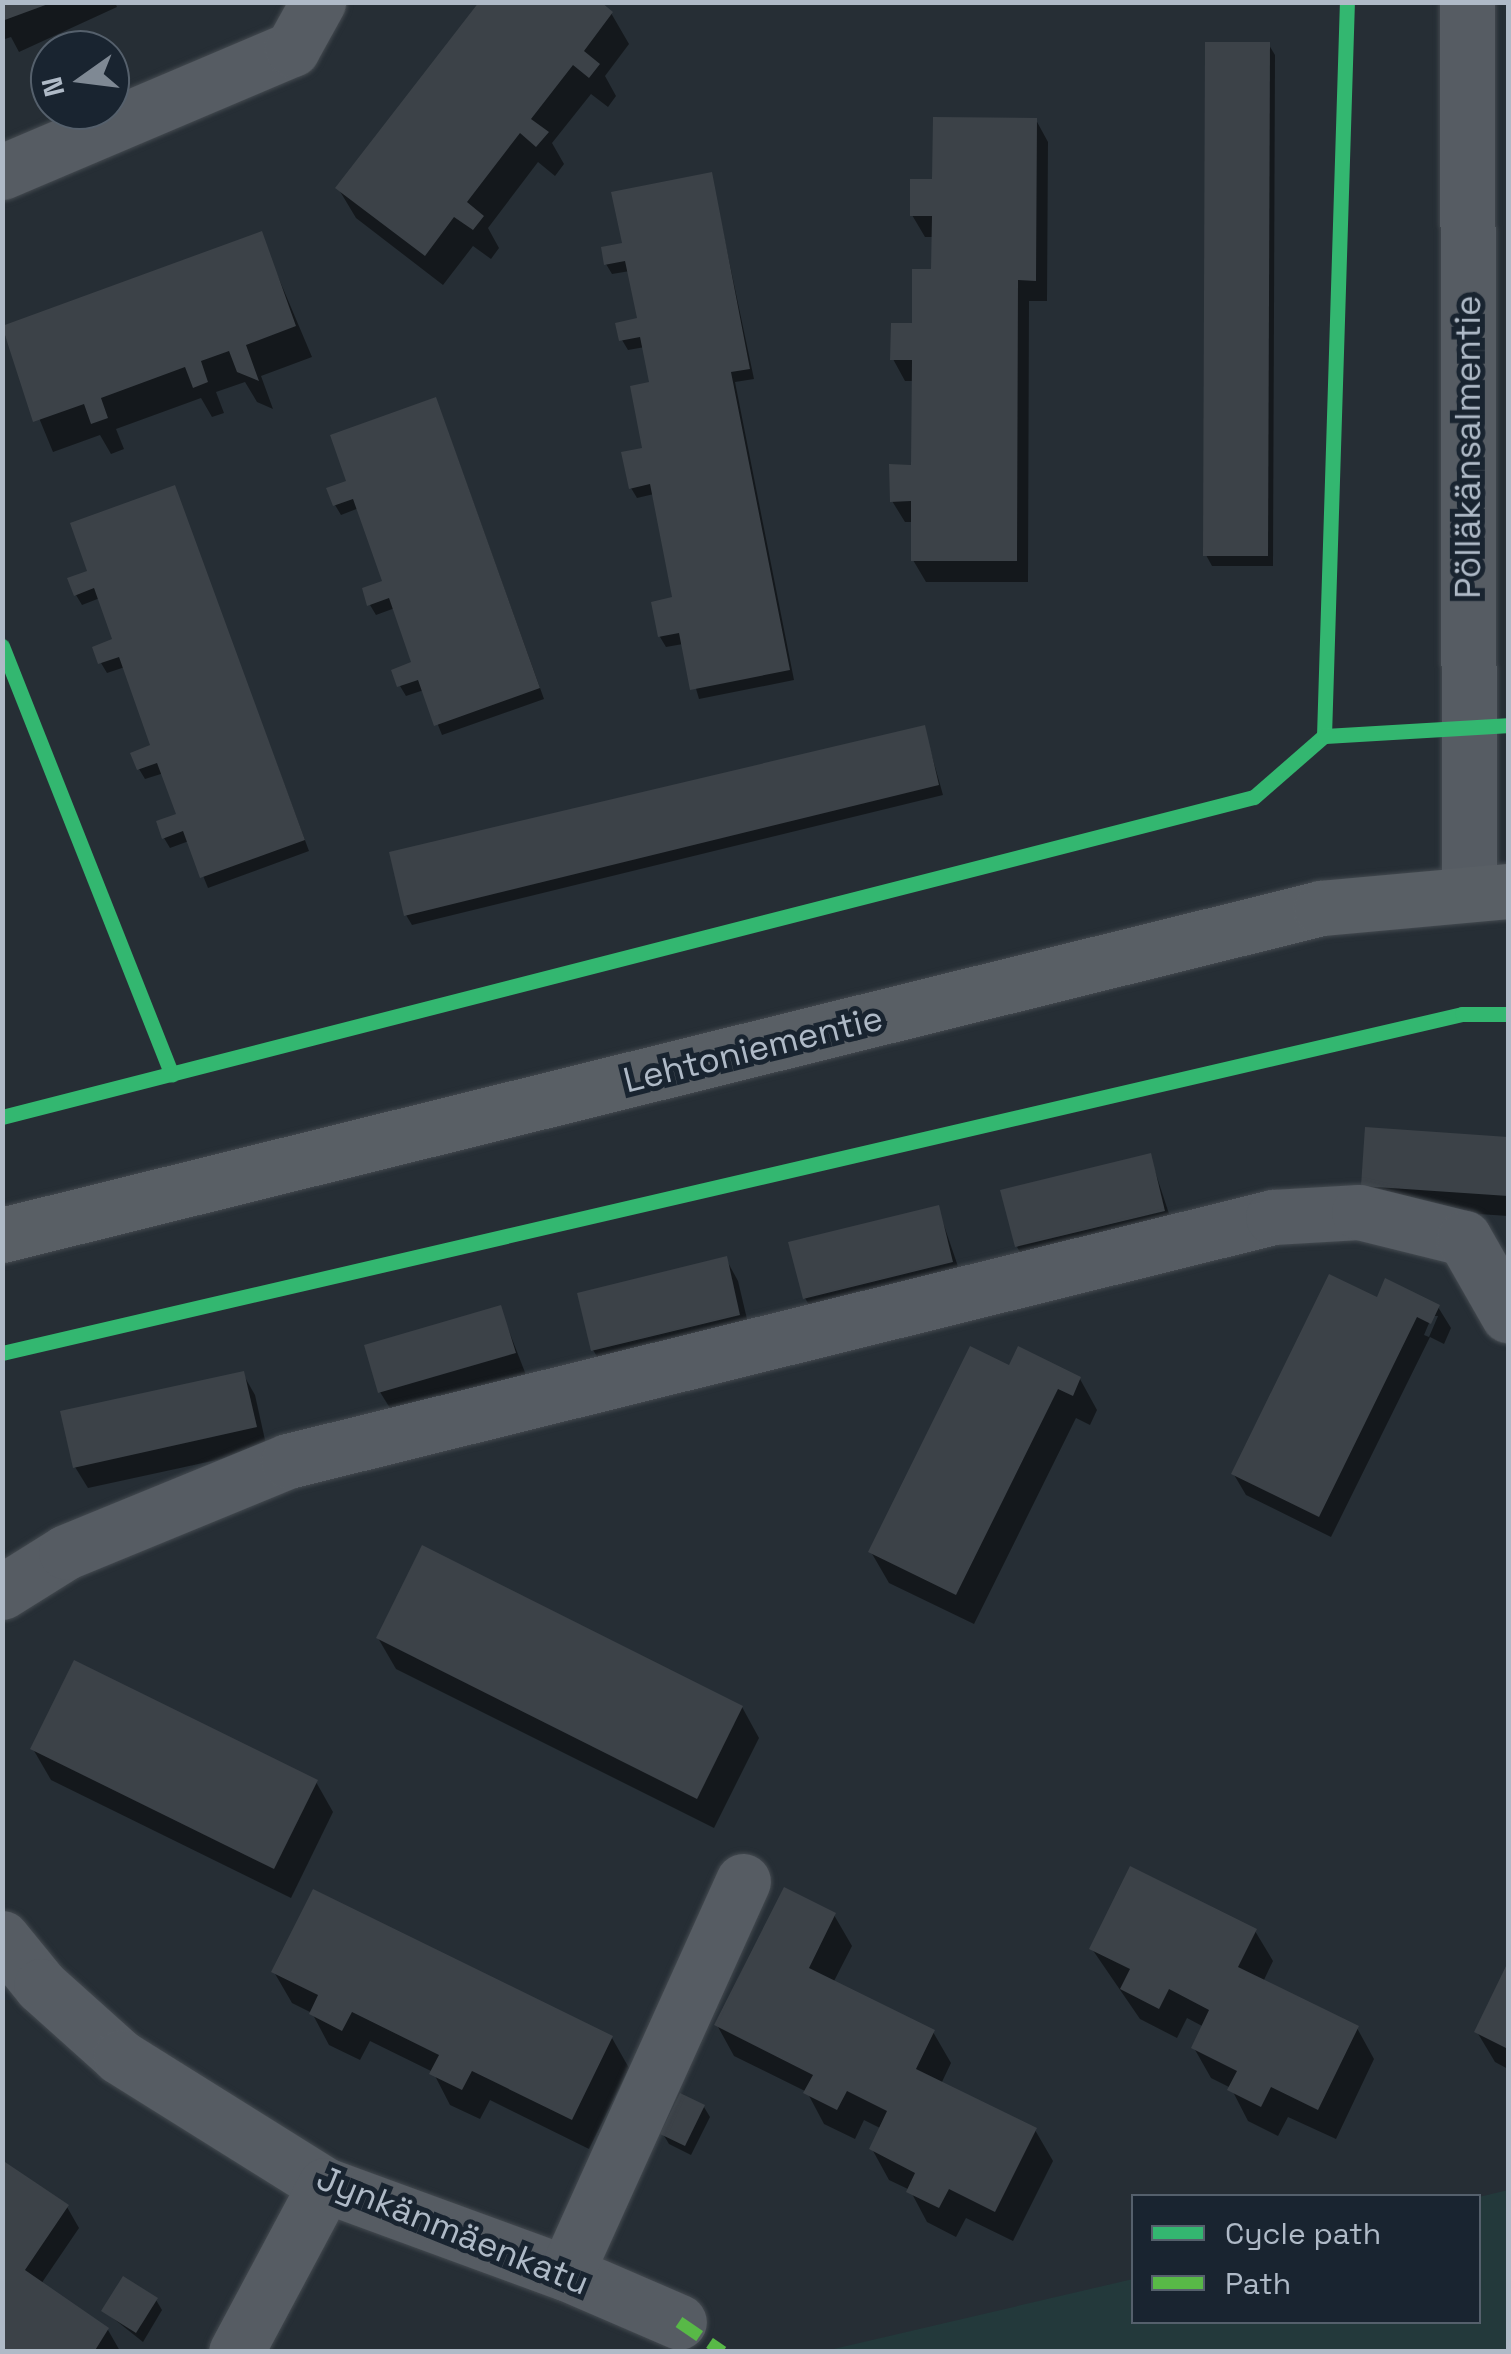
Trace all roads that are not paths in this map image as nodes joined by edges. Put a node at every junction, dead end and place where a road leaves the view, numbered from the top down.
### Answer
1 (318, 2) edge
2 (1467, 2) edge
3 (2, 172) edge
4 (1489, 891) edge
5 (2, 1235) edge
6 (1508, 1315) edge
7 (2, 1592) edge
8 (743, 1881) dead end
9 (2, 1938) edge
10 (325, 2185) junction
11 (566, 2273) junction
12 (679, 2322) dead end
13 (236, 2352) edge

1 - 3 street
2 - 4 street, Pölläkänsalmentie
4 - 5 main road, Lehtoniementie
6 - 7 street
8 - 11 street
9 - 10 street, Jynkänmäenkatu
10 - 11 street, Jynkänmäenkatu
10 - 13 street
11 - 12 street, Jynkänmäenkatu

